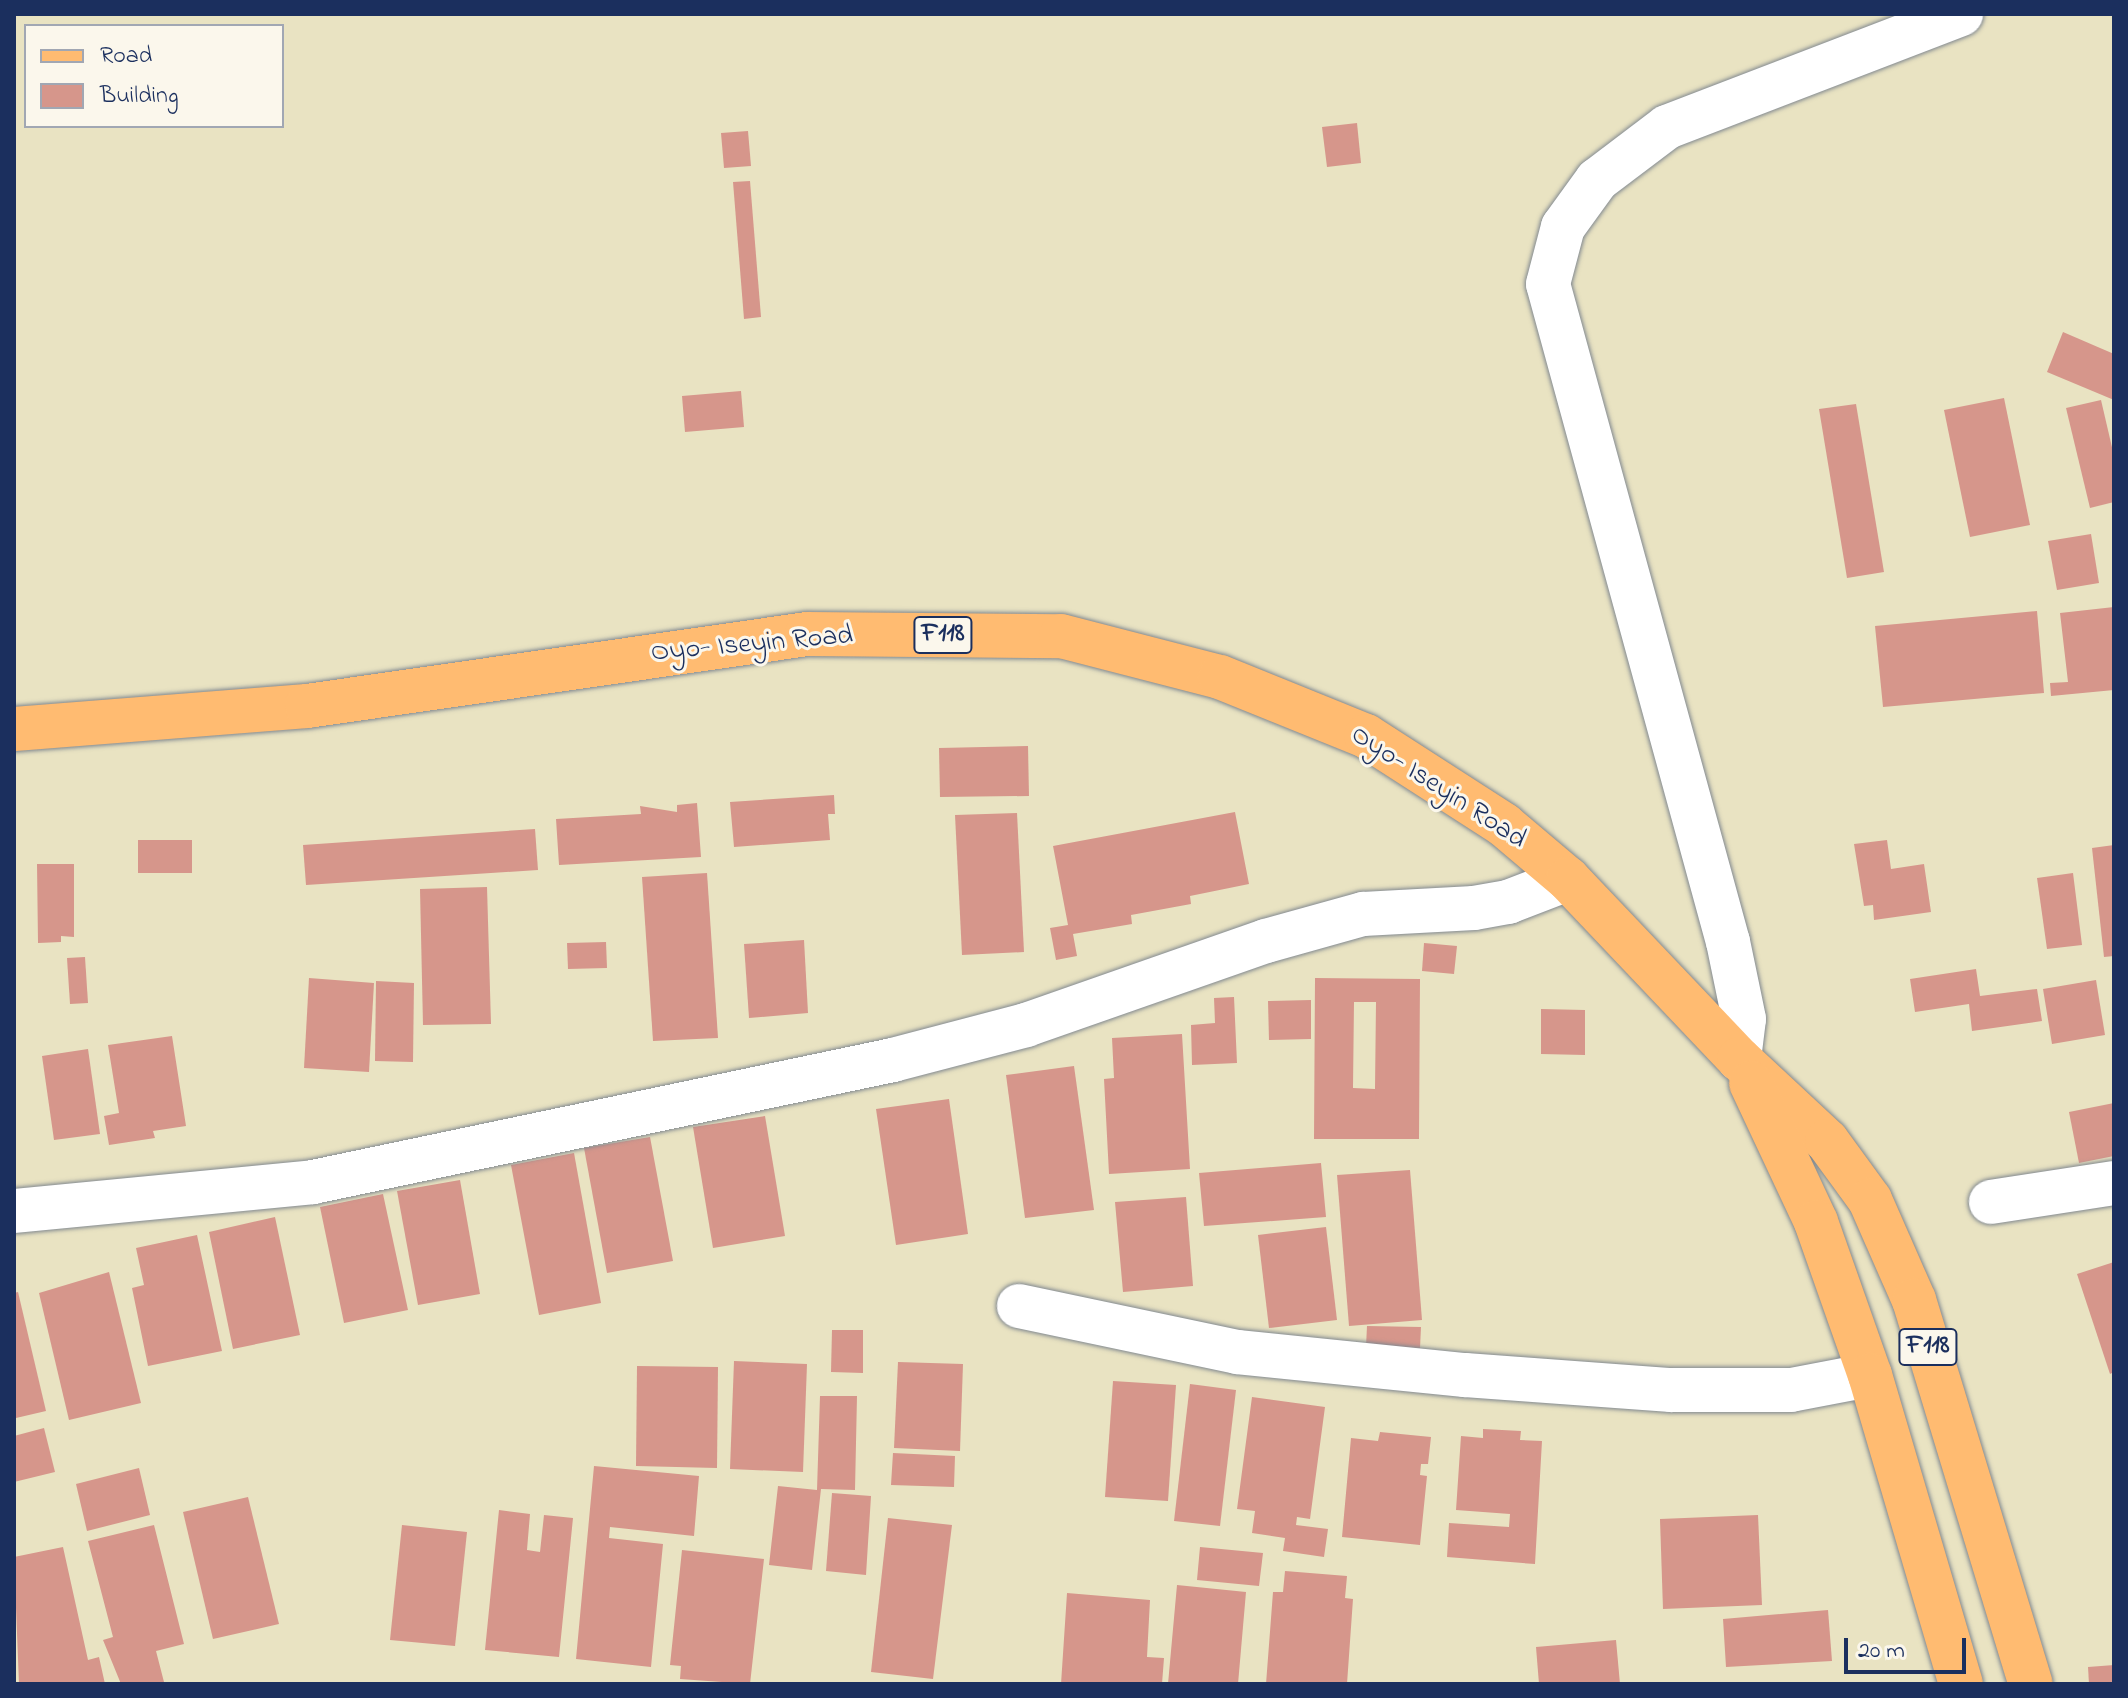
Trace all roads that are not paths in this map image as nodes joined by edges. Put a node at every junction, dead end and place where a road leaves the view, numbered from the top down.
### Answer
1 (1961, 14) edge
2 (14, 729) edge
3 (1568, 879) junction
4 (1739, 1059) junction
5 (2114, 1183) edge
6 (1991, 1202) dead end
7 (14, 1211) edge
8 (1019, 1306) dead end
9 (1870, 1375) junction
10 (1961, 1684) edge
11 (2031, 1684) edge

1 - 4 street
2 - 3 main road, Oyo- Iseyin Road / F118
3 - 4 main road, Oyo- Iseyin Road / F118
3 - 7 street
4 - 9 main road, F118
4 - 11 main road, F118
5 - 6 street
8 - 9 street
9 - 10 main road, F118

